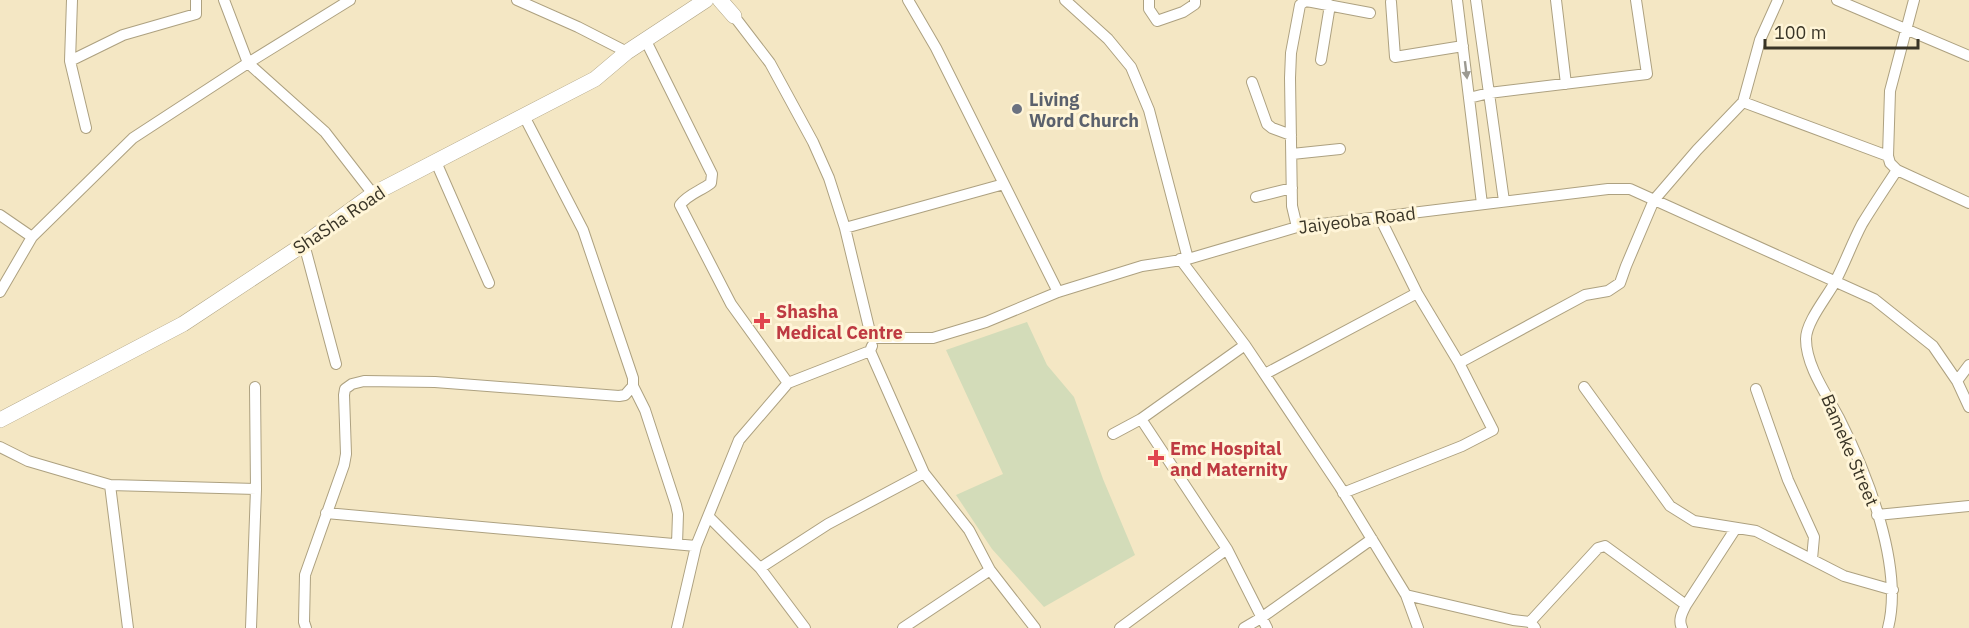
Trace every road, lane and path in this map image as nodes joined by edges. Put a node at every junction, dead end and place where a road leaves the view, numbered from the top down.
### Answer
1 (72, 0) edge
2 (196, 0) edge
3 (224, 0) edge
4 (350, 0) edge
5 (517, 0) edge
6 (706, 0) edge
7 (720, 0) edge
8 (908, 0) edge
9 (1065, 0) edge
10 (1149, 0) edge
11 (1196, 0) edge
12 (1556, 0) edge
13 (1636, 0) edge
14 (1778, 0) edge
15 (1838, 0) edge
16 (1914, 0) edge
17 (1391, 2) dead end
18 (1476, 2) edge
19 (1299, 3) edge
20 (1457, 3) edge
21 (1330, 5) junction
22 (1370, 13) dead end
23 (734, 16) joint
24 (1907, 28) junction
25 (646, 40) junction
26 (1463, 46) junction
27 (627, 52) junction
28 (1969, 56) edge
29 (1321, 60) dead end
30 (70, 61) junction
31 (248, 63) junction
32 (1252, 82) dead end
33 (1566, 84) junction
34 (1489, 93) junction
35 (1469, 98) junction
36 (1743, 102) junction
37 (524, 116) junction
38 (86, 128) dead end
39 (1290, 135) junction
40 (1340, 149) dead end
41 (1292, 154) junction
42 (1888, 156) junction
43 (436, 162) junction
44 (1897, 170) junction
45 (1004, 184) junction
46 (1292, 188) junction
47 (373, 194) junction
48 (1256, 197) dead end
49 (1654, 200) junction
50 (1504, 201) junction
51 (1969, 202) edge
52 (1482, 204) junction
53 (0, 215) edge
54 (1380, 218) junction
55 (1297, 227) junction
56 (845, 228) junction
57 (32, 237) junction
58 (304, 244) junction
59 (1184, 259) junction
60 (1836, 281) junction
61 (489, 283) dead end
62 (0, 292) edge
63 (1058, 292) junction
64 (1417, 293) junction
65 (876, 338) junction
66 (1245, 345) junction
67 (870, 351) junction
68 (1459, 363) junction
69 (336, 364) dead end
70 (1969, 365) edge
71 (1265, 374) junction
72 (1957, 381) junction
73 (788, 383) junction
74 (633, 386) junction
75 (255, 387) dead end
76 (1584, 387) dead end
77 (1756, 389) dead end
78 (1969, 407) edge
79 (1141, 418) junction
80 (0, 420) edge
81 (1113, 434) dead end
82 (0, 447) edge
83 (924, 473) junction
84 (110, 485) junction
85 (256, 489) junction
86 (1343, 493) junction
87 (1969, 506) edge
88 (326, 513) junction
89 (1877, 515) junction
90 (709, 517) junction
91 (1736, 528) junction
92 (1372, 539) junction
93 (677, 544) junction
94 (696, 546) junction
95 (1227, 549) junction
96 (1812, 559) junction
97 (760, 568) junction
98 (990, 570) junction
99 (1893, 590) junction
100 (1406, 594) junction
101 (1686, 605) junction
102 (1264, 623) edge
103 (1533, 625) edge
104 (128, 628) edge
105 (251, 628) edge
106 (306, 628) edge
107 (678, 628) edge
108 (805, 628) edge
109 (903, 628) edge
110 (1035, 628) edge
111 (1120, 628) edge
112 (1244, 628) edge
113 (1418, 628) edge
114 (1682, 628) edge
115 (1887, 628) edge

1 - 30 street
2 - 30 street
3 - 31 street
4 - 31 street
5 - 27 street
6 - 25 street, ShaSha Road
7 - 23 street
8 - 45 street
9 - 59 street
10 - 11 street
12 - 33 street
13 - 33 street
14 - 36 street
15 - 24 street
16 - 24 street
17 - 26 street
18 - 20 street
18 - 34 street
19 - 21 street
19 - 39 street
20 - 26 street
21 - 22 street
21 - 29 street
23 - 56 street
24 - 28 street
24 - 42 street
25 - 27 street, ShaSha Road
25 - 73 street
26 -> 35 street
27 - 37 street, ShaSha Road
30 - 38 street
31 - 47 street
31 - 57 street
32 - 39 street
33 - 34 street
34 - 35 street
34 - 50 street
35 - 52 street
36 - 42 street
36 - 49 street
37 - 43 street, ShaSha Road
37 - 74 street
39 - 41 street
40 - 41 street
41 - 46 street
42 - 44 street
43 - 47 street, ShaSha Road
43 - 61 street
44 - 51 street
44 - 60 street, Bameke Street
45 - 56 street
45 - 63 street
46 - 48 street
46 - 55 street
47 - 58 street, ShaSha Road
49 - 50 street, Jaiyeoba Road
49 - 60 street, Jaiyeoba Road
49 - 68 street
50 - 52 street, Jaiyeoba Road
52 - 54 street, Jaiyeoba Road
53 - 57 street
54 - 55 street, Jaiyeoba Road
54 - 64 street
55 - 59 street, Jaiyeoba Road
56 - 65 street
57 - 62 street
58 - 69 street
58 - 80 street, ShaSha Road
59 - 63 street, Jaiyeoba Road
59 - 66 street
60 - 72 street, Jaiyeoba Road
60 - 89 street, Bameke Street
63 - 65 street, Jaiyeoba Road
64 - 68 street
64 - 71 street
65 - 67 street
66 - 71 street
66 - 79 street
67 - 73 street
67 - 83 street
68 - 86 street
70 - 72 street
71 - 86 street
72 - 78 street, Jaiyeoba Road
73 - 90 street
74 - 88 street
74 - 93 street
75 - 85 street
76 - 91 street
77 - 96 street
79 - 81 street
79 - 95 street
82 - 84 street
83 - 97 street
83 - 98 street
84 - 85 street
84 - 104 street
85 - 105 street
86 - 92 street
87 - 89 street
88 - 93 street
88 - 106 street
89 - 99 street, Bameke Street
90 - 94 street
90 - 97 street
91 - 96 street
91 - 101 street
92 - 100 street
92 - 102 street
93 - 94 street
94 - 107 street
95 - 102 street
95 - 111 street
96 - 99 street
97 - 108 street
98 - 109 street
98 - 110 street
99 - 115 street, Bameke Street
100 - 103 street
100 - 113 street
101 - 103 street
101 - 114 street
102 - 112 street

